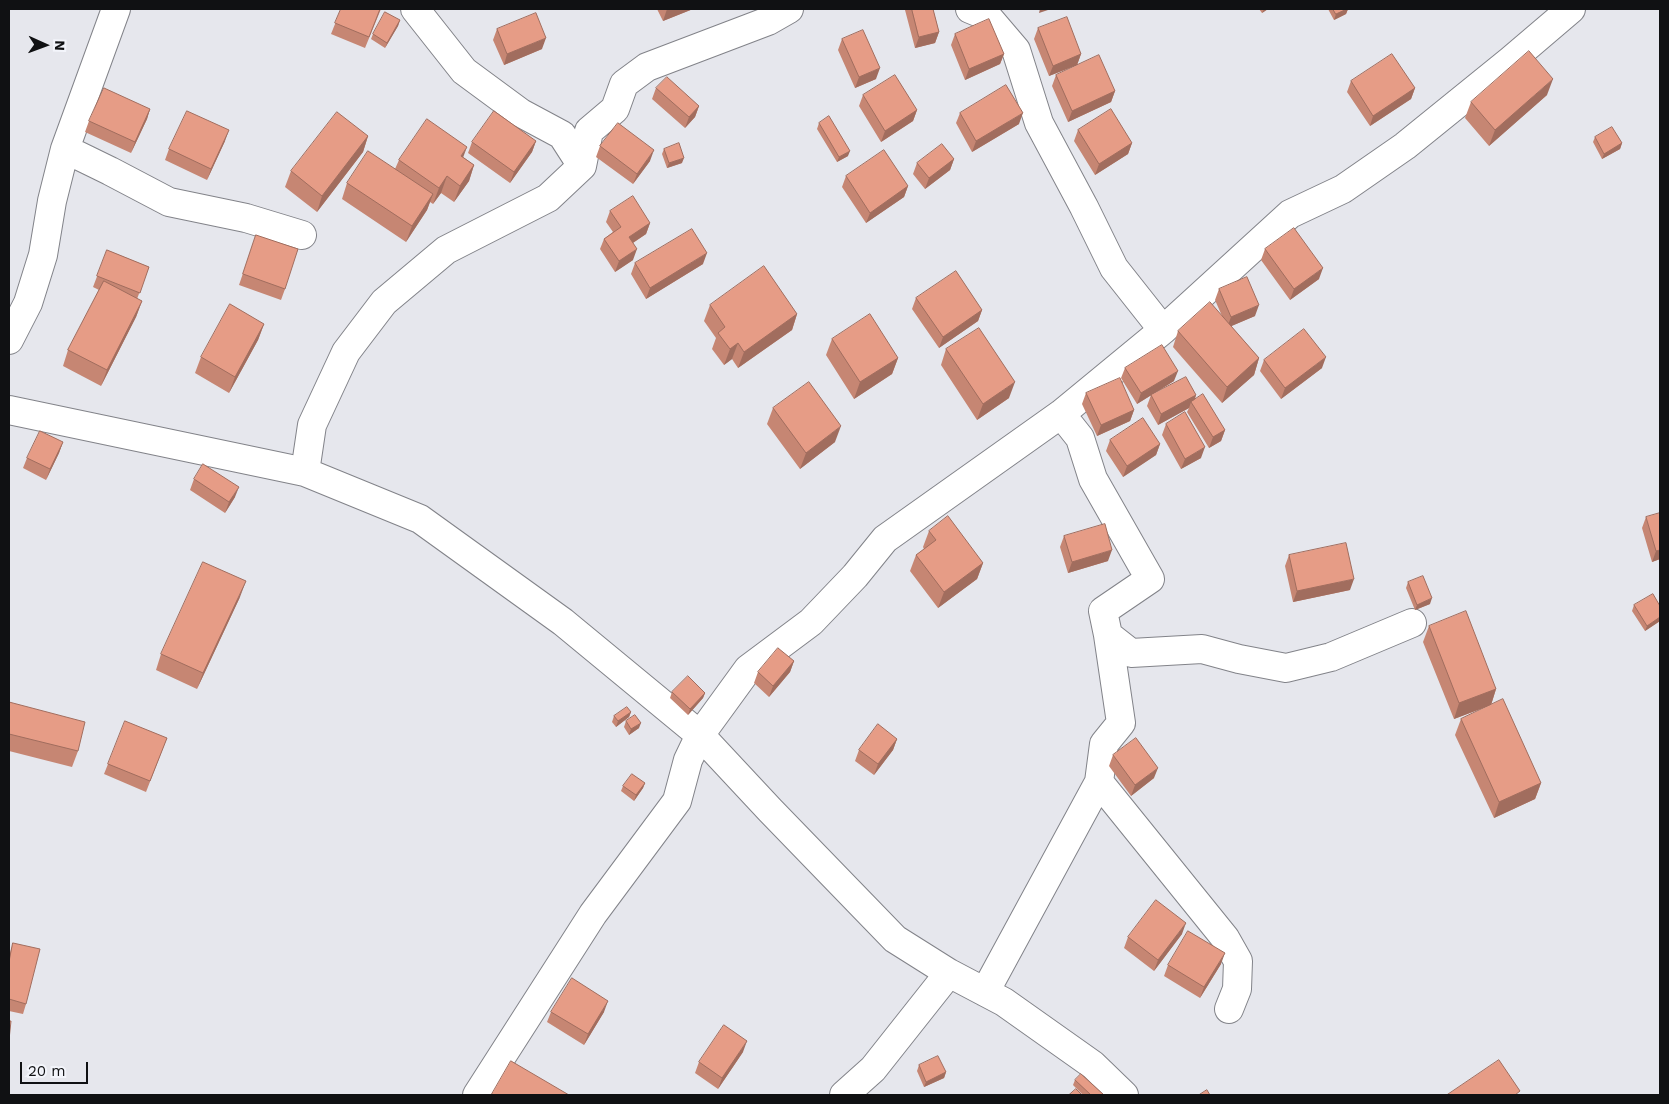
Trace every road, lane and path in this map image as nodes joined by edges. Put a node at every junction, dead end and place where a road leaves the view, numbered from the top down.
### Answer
1 (116, 9) edge
2 (415, 9) edge
3 (788, 9) edge
4 (970, 9) edge
5 (1570, 9) edge
6 (65, 149) junction
7 (582, 166) junction
8 (302, 234) dead end
9 (1164, 330) junction
10 (9, 340) edge
11 (9, 410) edge
12 (1061, 414) junction
13 (305, 472) junction
14 (1412, 623) dead end
15 (1108, 635) junction
16 (700, 735) junction
17 (1099, 782) junction
18 (949, 973) junction
19 (985, 992) junction
20 (1229, 1009) dead end
21 (476, 1095) edge
22 (844, 1095) edge
23 (1124, 1095) edge

1 - 6 street
2 - 7 street
3 - 7 street
4 - 9 street
5 - 9 street
6 - 8 street
6 - 10 street
7 - 13 street
9 - 12 street
11 - 13 street
12 - 15 street
12 - 16 street
13 - 16 street
14 - 15 street
15 - 17 street
16 - 18 street
16 - 21 street
17 - 19 street
17 - 20 street
18 - 19 street
18 - 22 street
19 - 23 street

